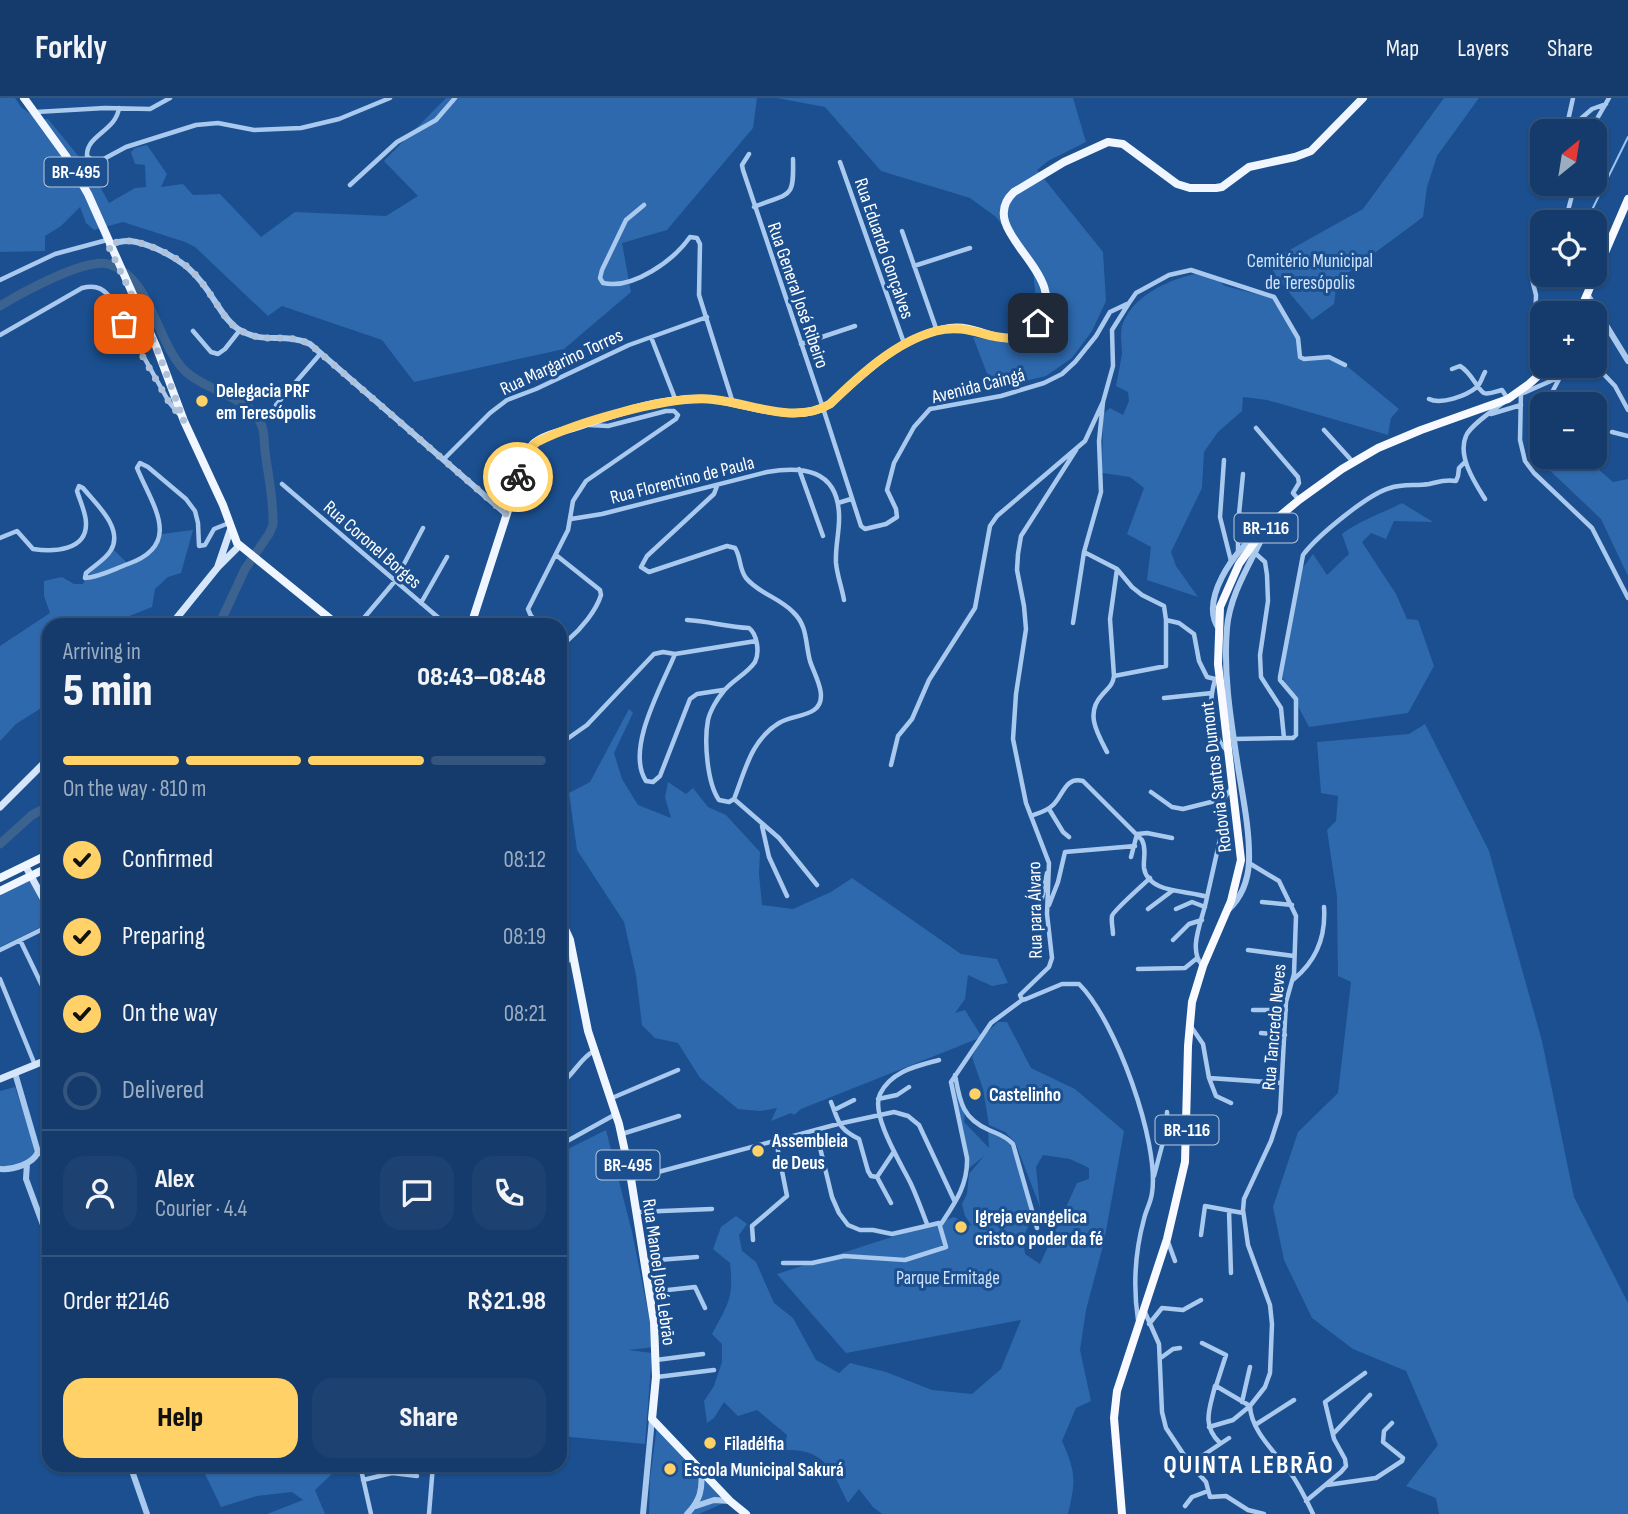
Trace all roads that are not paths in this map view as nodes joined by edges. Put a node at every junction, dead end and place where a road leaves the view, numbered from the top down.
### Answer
1 (170, 98) edge
2 (390, 98) edge
3 (455, 98) edge
4 (1363, 98) edge
5 (1573, 98) edge
6 (1609, 98) edge
7 (29, 100) edge
8 (1606, 104) junction
9 (119, 108) junction
10 (35, 113) junction
11 (1597, 119) edge
12 (749, 154) dead end
13 (793, 159) dead end
14 (840, 162) dead end
15 (350, 185) dead end
16 (1628, 199) edge
17 (644, 205) dead end
18 (754, 207) junction
19 (902, 231) dead end
20 (108, 242) junction
21 (970, 248) dead end
22 (914, 266) junction
23 (0, 280) edge
24 (1587, 294) junction
25 (1584, 301) edge
26 (1129, 303) junction
27 (707, 317) junction
28 (855, 326) dead end
29 (240, 330) junction
30 (193, 331) dead end
31 (937, 331) junction
32 (0, 335) edge
33 (651, 337) junction
34 (904, 343) junction
35 (801, 344) junction
36 (321, 353) junction
37 (1628, 361) edge
38 (1345, 365) dead end
39 (1452, 369) dead end
40 (1485, 372) dead end
41 (1535, 378) edge
42 (1557, 378) edge
43 (1607, 378) edge
44 (1479, 386) junction
45 (1521, 392) junction
46 (1429, 398) dead end
47 (1508, 398) junction
48 (677, 402) junction
49 (1103, 402) junction
50 (733, 404) junction
51 (276, 405) dead end
52 (1521, 405) junction
53 (823, 408) junction
54 (1628, 410) edge
55 (1490, 414) junction
56 (184, 421) junction
57 (585, 424) junction
58 (1256, 428) dead end
59 (1324, 430) dead end
60 (1612, 432) dead end
61 (1628, 436) edge
62 (1076, 450) junction
63 (444, 459) junction
64 (1224, 460) dead end
65 (1353, 462) junction
66 (1465, 462) junction
67 (799, 469) junction
68 (1243, 474) dead end
69 (282, 484) dead end
70 (717, 486) junction
71 (851, 499) junction
72 (1485, 499) dead end
73 (1298, 500) junction
74 (838, 503) junction
75 (506, 514) junction
76 (571, 519) junction
77 (230, 525) junction
78 (860, 526) joint
79 (423, 528) dead end
80 (1265, 528) junction
81 (823, 536) dead end
82 (0, 538) edge
83 (242, 548) junction
84 (1238, 551) junction
85 (1084, 552) junction
86 (1255, 553) junction
87 (556, 555) junction
88 (447, 557) dead end
89 (1231, 562) junction
90 (218, 566) junction
91 (1117, 569) junction
92 (395, 581) junction
93 (1218, 588) junction
94 (1227, 588) junction
95 (1234, 596) junction
96 (1628, 598) edge
97 (845, 600) dead end
98 (421, 603) junction
99 (1217, 604) junction
100 (1231, 607) junction
101 (177, 618) edge
102 (329, 618) edge
103 (364, 618) edge
104 (439, 618) edge
105 (473, 618) edge
106 (533, 618) edge
107 (687, 620) dead end
108 (1166, 620) junction
109 (1073, 623) dead end
110 (567, 640) edge
111 (756, 641) junction
112 (675, 654) junction
113 (1114, 676) junction
114 (1218, 680) junction
115 (724, 690) junction
116 (1212, 693) junction
117 (1164, 698) dead end
118 (567, 738) edge
119 (1284, 738) junction
120 (1234, 739) junction
121 (1107, 752) dead end
122 (42, 765) edge
123 (891, 765) dead end
124 (1231, 783) junction
125 (1151, 792) dead end
126 (734, 799) junction
127 (0, 806) edge
128 (1049, 809) junction
129 (1031, 816) junction
130 (761, 825) junction
131 (1137, 834) junction
132 (1069, 837) dead end
133 (1172, 838) dead end
134 (1220, 839) dead end
135 (1135, 846) junction
136 (1130, 857) dead end
137 (42, 858) edge
138 (1249, 863) junction
139 (26, 867) junction
140 (1049, 869) junction
141 (42, 870) edge
142 (31, 876) junction
143 (0, 878) edge
144 (1150, 878) junction
145 (817, 885) dead end
146 (0, 891) edge
147 (1173, 891) junction
148 (42, 896) edge
149 (787, 896) dead end
150 (1207, 897) junction
151 (1262, 902) dead end
152 (1293, 905) junction
153 (1205, 907) junction
154 (1324, 907) dead end
155 (1047, 909) junction
156 (1148, 909) dead end
157 (1177, 909) dead end
158 (1035, 911) dead end
159 (1227, 911) junction
160 (1202, 920) junction
161 (42, 929) edge
162 (567, 933) edge
163 (1114, 934) dead end
164 (20, 940) junction
165 (1173, 940) dead end
166 (0, 950) edge
167 (1248, 950) dead end
168 (573, 955) junction
169 (1294, 956) junction
170 (1196, 959) junction
171 (567, 962) edge
172 (1203, 966) junction
173 (567, 969) edge
174 (1138, 969) dead end
175 (576, 971) junction
176 (0, 979) edge
177 (1293, 980) junction
178 (42, 986) edge
179 (1022, 1000) junction
180 (1253, 1010) dead end
181 (1286, 1010) junction
182 (1189, 1024) junction
183 (1261, 1033) dead end
184 (1284, 1035) junction
185 (594, 1051) junction
186 (939, 1060) dead end
187 (42, 1062) edge
188 (35, 1065) junction
189 (678, 1070) dead end
190 (15, 1073) junction
191 (955, 1074) junction
192 (1209, 1078) junction
193 (0, 1079) edge
194 (567, 1079) edge
195 (1281, 1083) junction
196 (909, 1087) dead end
197 (611, 1098) junction
198 (878, 1099) junction
199 (854, 1100) dead end
200 (831, 1102) dead end
201 (1231, 1103) dead end
202 (834, 1110) junction
203 (1167, 1112) dead end
204 (616, 1114) junction
205 (881, 1114) junction
206 (679, 1116) dead end
207 (838, 1124) junction
208 (816, 1131) junction
209 (622, 1133) junction
210 (567, 1141) edge
211 (776, 1141) junction
212 (893, 1153) junction
213 (38, 1154) junction
214 (42, 1154) edge
215 (27, 1163) junction
216 (14, 1168) junction
217 (0, 1169) edge
218 (877, 1177) junction
219 (26, 1179) junction
220 (631, 1179) junction
221 (1152, 1183) junction
222 (955, 1202) junction
223 (891, 1203) dead end
224 (712, 1209) dead end
225 (1229, 1211) junction
226 (636, 1212) junction
227 (1243, 1213) junction
228 (42, 1222) edge
229 (927, 1224) junction
230 (941, 1224) junction
231 (1037, 1228) dead end
232 (1201, 1235) dead end
233 (1167, 1239) junction
234 (753, 1240) dead end
235 (697, 1257) dead end
236 (644, 1261) junction
237 (1175, 1261) dead end
238 (783, 1263) dead end
239 (1231, 1273) dead end
240 (649, 1292) junction
241 (1201, 1300) dead end
242 (705, 1308) dead end
243 (1144, 1309) junction
244 (1149, 1324) junction
245 (1139, 1326) junction
246 (1202, 1343) dead end
247 (1180, 1348) dead end
248 (703, 1354) dead end
249 (1161, 1358) junction
250 (656, 1360) junction
251 (1250, 1367) dead end
252 (714, 1370) dead end
253 (1365, 1373) dead end
254 (656, 1377) junction
255 (1216, 1386) junction
256 (1370, 1395) dead end
257 (1294, 1400) dead end
258 (1242, 1402) junction
259 (1250, 1406) junction
260 (652, 1419) junction
261 (1392, 1423) dead end
262 (1255, 1425) junction
263 (1209, 1427) junction
264 (1334, 1434) junction
265 (1228, 1438) dead end
266 (1220, 1443) junction
267 (1190, 1464) junction
268 (701, 1471) junction
269 (132, 1472) edge
270 (361, 1472) edge
271 (432, 1472) edge
272 (417, 1476) dead end
273 (363, 1480) junction
274 (1326, 1485) junction
275 (1208, 1491) junction
276 (730, 1501) junction
277 (1306, 1501) junction
278 (1185, 1506) dead end
279 (694, 1507) junction
280 (1124, 1513) edge
281 (147, 1514) edge
282 (371, 1514) edge
283 (429, 1514) edge
284 (643, 1514) edge
285 (687, 1514) edge
286 (746, 1514) edge
287 (1264, 1514) edge
288 (1313, 1514) edge

1 - 9 street
2 - 9 street
3 - 15 street
4 - 31 main road
5 - 8 street
6 - 8 street
7 - 10 main road, BR-495
8 - 11 street
9 - 10 street
10 - 20 main road, BR-495
12 - 18 street, Rua General José Ribeiro
13 - 18 street
14 - 34 street, Rua Eduardo Gonçalves
16 - 24 highway
17 - 27 street
18 - 35 street, Rua General José Ribeiro
19 - 22 street
20 - 23 street
20 - 29 street
20 - 56 main road, BR-495
21 - 22 street
22 - 31 street
24 - 25 highway
24 - 37 street
26 - 38 street, Avenida Caingá
26 - 49 street
26 - 78 street, Avenida Caingá
27 - 33 street, Rua Margarino Torres
27 - 50 street
28 - 35 street
29 - 30 street
29 - 36 street
31 - 34 main road
32 - 56 street
33 - 48 street
33 - 63 street, Rua Margarino Torres
34 - 53 main road
35 - 53 street, Rua General José Ribeiro
36 - 51 street
36 - 63 street
39 - 44 street
40 - 44 street
41 - 45 highway, Rodovia Santos Dumont / BR-116
42 - 45 street
43 - 54 street
44 - 46 street
44 - 47 street
45 - 47 highway, Rodovia Santos Dumont / BR-116
45 - 52 street
47 - 55 street
47 - 65 highway, Rodovia Santos Dumont / BR-116
48 - 50 main road
48 - 57 main road
49 - 62 street, Rua para Álvaro
49 - 85 street
50 - 53 main road
52 - 55 street
52 - 96 street
53 - 71 street, Rua General José Ribeiro
55 - 66 street
56 - 77 main road, BR-495
57 - 75 main road
57 - 76 street, Rua Florentino de Paula
58 - 73 street
59 - 65 street
60 - 61 street
62 - 123 street
62 - 129 street, Rua para Álvaro
63 - 75 street
64 - 89 street
65 - 73 highway, Rodovia Santos Dumont / BR-116
66 - 72 street
66 - 119 street
67 - 70 street, Rua Florentino de Paula
67 - 74 street
67 - 81 street
68 - 84 street
69 - 92 street, Rua Coronel Borges
70 - 76 street, Rua Florentino de Paula
70 - 126 street
71 - 74 street
71 - 78 street, Rua General José Ribeiro
73 - 80 highway, Rodovia Santos Dumont / BR-116
74 - 97 street
75 - 105 main road
76 - 87 street, Rua Florentino de Paula
77 - 82 street
77 - 83 main road, BR-495
77 - 90 main road
79 - 92 street
80 - 84 street
80 - 86 street
80 - 94 highway, Rodovia Santos Dumont / BR-116
83 - 90 main road
83 - 102 main road
84 - 89 street
85 - 91 street
85 - 109 street
86 - 95 street
86 - 119 street
87 - 106 street, Rua Florentino de Paula
87 - 110 street
88 - 98 street
89 - 93 street
90 - 101 main road
91 - 108 street
91 - 113 street
92 - 98 street, Rua Coronel Borges
92 - 103 street
93 - 94 street
93 - 99 street
94 - 95 street
94 - 99 highway, Rodovia Santos Dumont / BR-116
95 - 100 street
98 - 104 street, Rua Coronel Borges
99 - 100 street
99 - 114 highway, Rodovia Santos Dumont / BR-116
100 - 120 street
107 - 111 street
108 - 113 street
108 - 114 street
111 - 112 street
111 - 115 street
112 - 115 street
112 - 118 street
113 - 121 street
114 - 116 street
114 - 124 highway, Rodovia Santos Dumont / BR-116
115 - 126 street
116 - 117 street
116 - 124 street
119 - 120 street
120 - 138 street
122 - 127 main road
124 - 125 street
124 - 159 highway, Rodovia Santos Dumont / BR-116
126 - 130 street
128 - 129 street
128 - 131 street
128 - 132 street
129 - 140 street, Rua para Álvaro
130 - 145 street
130 - 149 street
131 - 133 street
131 - 135 street
131 - 144 street
134 - 150 street
135 - 136 street
135 - 155 street
137 - 139 main road
138 - 152 street
138 - 159 street
139 - 142 main road
139 - 143 main road
140 - 155 street, Rua para Álvaro
140 - 158 street
141 - 142 main road
142 - 146 main road
142 - 148 main road
144 - 147 street
144 - 163 street
147 - 150 street
147 - 156 street
150 - 153 street
151 - 152 street
152 - 169 street, Rua Tancredo Neves
153 - 157 street
153 - 160 street
154 - 177 street
155 - 179 street, Rua para Álvaro
159 - 172 highway, Rodovia Santos Dumont / BR-116
160 - 165 street
160 - 170 street
161 - 164 street
162 - 168 main road, Rua Manoel José Lebrão / BR-495
164 - 166 street
164 - 178 street
167 - 169 street
168 - 171 street
168 - 175 main road, Rua Manoel José Lebrão / BR-495
169 - 177 street, Rua Tancredo Neves
170 - 172 street
170 - 174 street
172 - 182 highway, Rodovia Santos Dumont / BR-116
173 - 175 street
175 - 185 main road, Rua Manoel José Lebrão / BR-495
176 - 188 street
177 - 181 street, Rua Tancredo Neves
179 - 191 street
179 - 221 street
180 - 181 street
181 - 184 street, Rua Tancredo Neves
182 - 192 street
182 - 233 highway, Rodovia Santos Dumont / BR-116
183 - 184 street
184 - 195 street, Rua Tancredo Neves
185 - 194 street
185 - 197 main road, Rua Manoel José Lebrão / BR-495
186 - 198 street
187 - 188 main road
188 - 190 main road
189 - 197 street
190 - 193 main road
190 - 213 street
191 - 222 street
191 - 231 street
192 - 195 street
192 - 201 street
195 - 227 street, Rua Tancredo Neves
196 - 198 street
197 - 204 main road, Rua Manoel José Lebrão / BR-495
198 - 205 street
199 - 202 street
200 - 202 street
202 - 207 street
203 - 221 street
204 - 209 main road, Rua Manoel José Lebrão / BR-495
204 - 210 street
205 - 207 street
205 - 212 street
205 - 222 street
206 - 209 street
207 - 208 street
207 - 218 street
208 - 211 street
208 - 229 street
209 - 220 main road, Rua Manoel José Lebrão / BR-495
211 - 220 street
211 - 234 street
212 - 218 street
212 - 229 street
213 - 214 street
213 - 215 street
215 - 216 street
215 - 219 street
216 - 217 street
216 - 219 street
218 - 223 street
219 - 228 street
220 - 226 main road, Rua Manoel José Lebrão / BR-495
221 - 245 street
222 - 230 street
224 - 226 street
225 - 227 street
225 - 232 street
225 - 239 street
226 - 236 main road, Rua Manoel José Lebrão / BR-495
227 - 259 street, Rua Tancredo Neves
229 - 230 street
230 - 238 street
233 - 237 street
233 - 243 highway, Rodovia Santos Dumont / BR-116
235 - 236 street
236 - 240 main road, Rua Manoel José Lebrão / BR-495
240 - 242 street
240 - 250 main road, Rua Manoel José Lebrão / BR-495
241 - 244 street
243 - 244 street
243 - 245 highway, Rodovia Santos Dumont / BR-116
244 - 249 street
245 - 280 highway, Rodovia Santos Dumont / BR-116
246 - 255 street
247 - 249 street
248 - 250 street
249 - 267 street
250 - 254 main road, Rua Manoel José Lebrão / BR-495
251 - 258 street
252 - 254 street
253 - 264 street
254 - 260 main road, Rua Manoel José Lebrão / BR-495
255 - 258 street
255 - 263 street
256 - 264 street
257 - 262 street
258 - 259 street
259 - 262 street
259 - 263 street
260 - 268 main road
260 - 284 street, Rua Manoel José Lebrão
261 - 274 street
262 - 277 street
263 - 266 street
264 - 274 street
265 - 266 street
266 - 267 street
267 - 275 street
268 - 276 main road
268 - 279 street
269 - 281 street
270 - 273 street
271 - 283 street
272 - 273 street
273 - 282 street
274 - 277 street
275 - 278 street
275 - 287 street
276 - 279 street
276 - 286 main road
277 - 288 street
279 - 285 street

